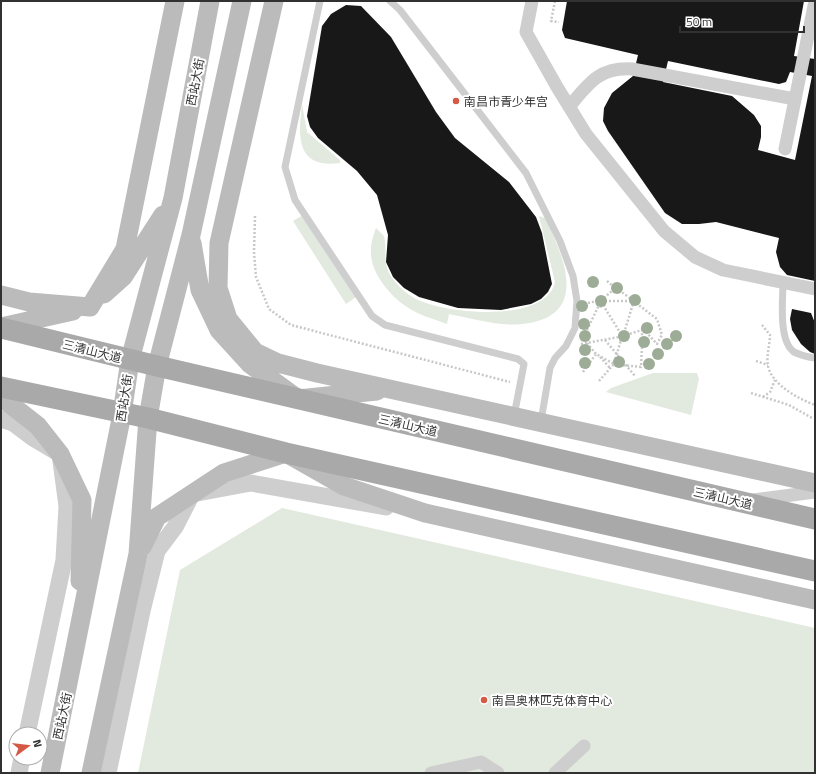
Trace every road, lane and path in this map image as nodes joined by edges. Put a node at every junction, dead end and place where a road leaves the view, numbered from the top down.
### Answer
1 (175, 1) edge
2 (210, 1) edge
3 (242, 1) edge
4 (274, 1) edge
5 (320, 1) edge
6 (390, 1) edge
7 (532, 1) edge
8 (556, 1) edge
9 (815, 1) edge
10 (559, 22) dead end
11 (795, 99) junction
12 (570, 107) junction
13 (784, 149) dead end
14 (173, 198) junction
15 (255, 216) dead end
16 (191, 235) junction
17 (607, 281) dead end
18 (783, 282) junction
19 (614, 288) junction
20 (815, 288) edge
21 (619, 290) junction
22 (1, 295) edge
23 (605, 299) junction
24 (632, 302) junction
25 (603, 305) junction
26 (599, 306) junction
27 (90, 307) junction
28 (762, 325) dead end
29 (1, 328) edge
30 (642, 330) junction
31 (587, 331) dead end
32 (646, 332) junction
33 (625, 334) junction
34 (620, 337) junction
35 (584, 338) dead end
36 (642, 339) junction
37 (605, 340) junction
38 (587, 343) junction
39 (642, 346) junction
40 (596, 354) junction
41 (617, 354) junction
42 (815, 358) edge
43 (130, 360) junction
44 (756, 361) dead end
45 (614, 364) junction
46 (626, 365) junction
47 (768, 365) junction
48 (157, 366) junction
49 (610, 368) junction
50 (583, 372) dead end
51 (635, 376) dead end
52 (775, 380) junction
53 (599, 381) dead end
54 (520, 384) junction
55 (1, 387) edge
56 (396, 389) junction
57 (751, 393) dead end
58 (1, 397) edge
59 (763, 397) junction
60 (298, 399) junction
61 (815, 405) edge
62 (122, 414) junction
63 (514, 416) junction
64 (148, 418) junction
65 (812, 418) dead end
66 (1, 419) edge
67 (541, 422) junction
68 (286, 453) junction
69 (60, 454) junction
70 (815, 483) edge
71 (815, 492) edge
72 (192, 494) junction
73 (740, 502) junction
74 (425, 513) junction
75 (815, 519) edge
76 (138, 554) junction
77 (815, 571) edge
78 (815, 600) edge
79 (79, 634) junction
80 (29, 726) edge
81 (584, 746) dead end
82 (50, 773) edge
83 (91, 773) edge
84 (108, 773) edge
85 (431, 773) edge
86 (498, 773) edge
87 (555, 773) edge

1 - 27 main road
2 - 14 main road, 西站大街
3 - 16 main road
4 - 56 main road
5 - 54 lane
6 - 67 lane
7 - 12 street
8 - 10 path
9 - 11 street
11 - 12 street
11 - 13 street
12 - 18 street
14 - 27 main road
14 - 43 main road, 西站大街
15 - 54 path
16 - 48 main road
16 - 60 main road
17 - 19 path
18 - 20 street
18 - 42 lane
19 - 21 path
19 - 21 path
19 - 23 path
21 - 24 path
22 - 27 main road
23 - 24 path
23 - 25 path
23 - 26 path
24 - 32 path
24 - 33 path
25 - 26 path
25 - 34 path
26 - 31 path
27 - 29 main road
28 - 47 path
29 - 43 main road, 三清山大道
30 - 32 path
30 - 32 path
30 - 33 path
30 - 36 path
33 - 34 path
33 - 34 path
34 - 37 path
34 - 41 path
35 - 38 path
36 - 39 path
36 - 39 path
37 - 38 path
37 - 41 path
38 - 40 path
39 - 46 path
40 - 45 path
40 - 49 path
40 - 50 path
41 - 45 path
41 - 46 path
43 - 48 main road, 三清山大道
43 - 62 main road, 西站大街
44 - 47 path
45 - 46 path
45 - 49 path
46 - 51 path
47 - 52 path
48 - 60 main road, 三清山大道
48 - 64 main road
49 - 53 path
52 - 59 path
52 - 61 path
54 - 63 lane
55 - 62 main road
56 - 60 main road
56 - 63 main road
57 - 59 path
58 - 69 main road
59 - 65 path
60 - 73 main road, 三清山大道
62 - 64 main road
62 - 79 main road, 西站大街
63 - 67 main road
64 - 68 main road
64 - 76 main road
66 - 69 street
67 - 70 main road
68 - 72 main road
68 - 74 main road
68 - 77 main road
69 - 79 main road
69 - 80 street
71 - 73 street
72 - 74 street
72 - 76 main road
72 - 84 street
73 - 75 main road, 三清山大道
74 - 78 main road
76 - 83 main road
79 - 82 main road, 西站大街
81 - 87 street
85 - 86 street

